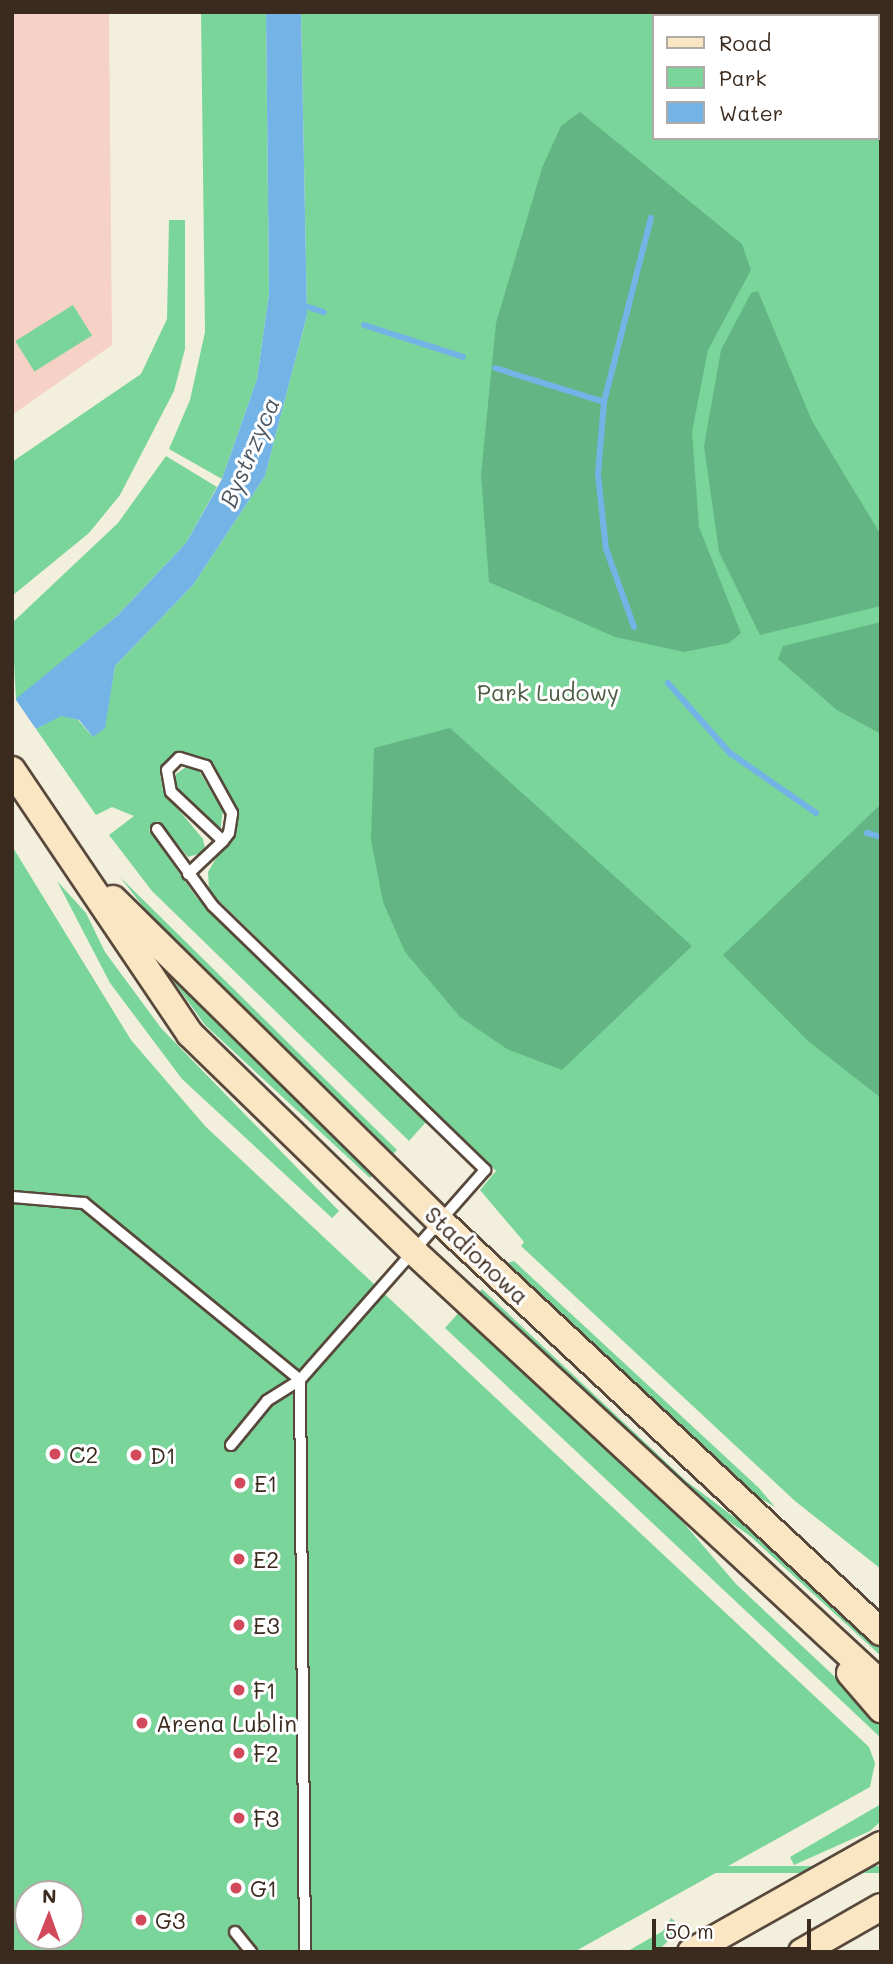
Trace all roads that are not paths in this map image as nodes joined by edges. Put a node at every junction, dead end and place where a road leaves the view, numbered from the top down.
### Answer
1 (12, 770) edge
2 (157, 829) dead end
3 (223, 841) junction
4 (82, 868) junction
5 (188, 874) junction
6 (12, 1196) edge
7 (439, 1220) junction
8 (412, 1250) junction
9 (300, 1380) junction
10 (231, 1445) dead end
11 (802, 1615) junction
12 (881, 1632) edge
13 (881, 1684) edge
14 (881, 1709) edge
15 (881, 1845) edge
16 (881, 1907) edge
17 (235, 1932) dead end
18 (251, 1952) edge
19 (305, 1952) edge
20 (691, 1952) edge
21 (802, 1952) edge

1 - 4 street, Stadionowa
2 - 5 lane
3 - 3 lane
3 - 5 lane
4 - 7 street, Stadionowa
4 - 8 street, Stadionowa
5 - 7 lane
6 - 9 lane
7 - 8 lane
7 - 12 street, Stadionowa
8 - 9 lane
8 - 11 street, Stadionowa
9 - 10 lane
9 - 19 lane
11 - 13 street, Stadionowa
11 - 14 street, Stadionowa
15 - 20 street
16 - 21 street
17 - 18 lane

